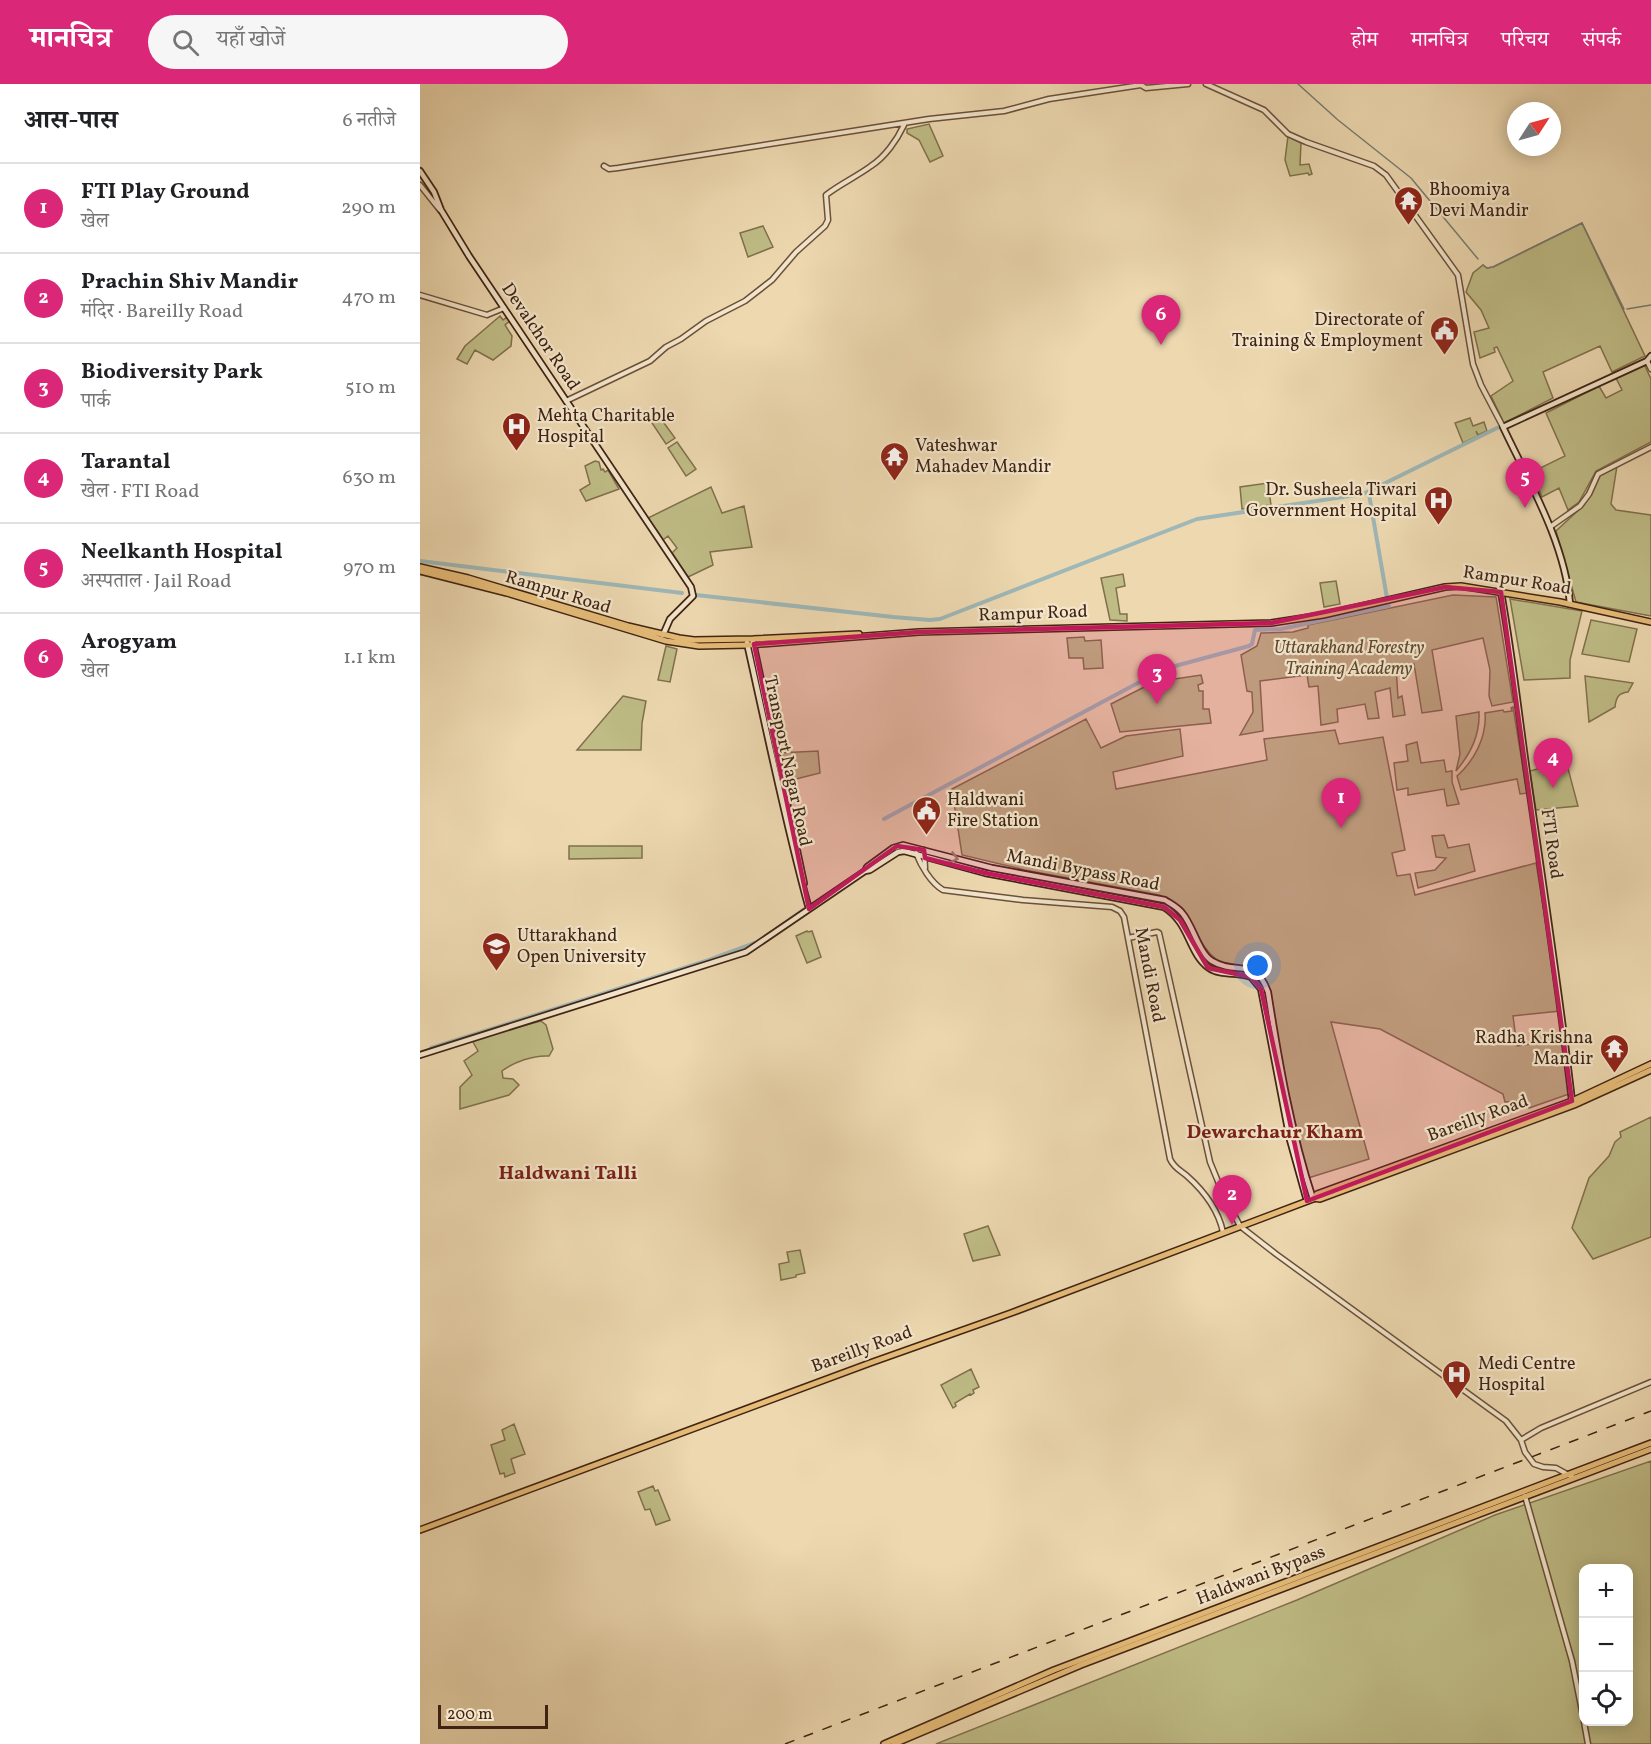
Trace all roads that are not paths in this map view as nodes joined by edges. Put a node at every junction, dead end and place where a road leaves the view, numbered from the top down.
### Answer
1 (1141, 84) edge
2 (1188, 84) edge
3 (1206, 84) edge
4 (904, 124) junction
5 (604, 166) dead end
6 (420, 171) edge
7 (423, 185) edge
8 (420, 295) edge
9 (504, 308) junction
10 (1651, 356) edge
11 (1647, 361) junction
12 (1651, 369) edge
13 (567, 400) junction
14 (1503, 427) junction
15 (1651, 447) edge
16 (1550, 527) junction
17 (420, 569) edge
18 (1501, 592) junction
19 (1569, 593) junction
20 (1560, 602) junction
21 (1570, 604) junction
22 (1651, 622) edge
23 (663, 637) junction
24 (750, 642) junction
25 (914, 848) junction
26 (924, 850) junction
27 (917, 856) junction
28 (925, 858) junction
29 (925, 868) junction
30 (865, 871) junction
31 (809, 909) junction
32 (1128, 938) junction
33 (420, 1055) edge
34 (1651, 1064) edge
35 (1651, 1070) edge
36 (1573, 1103) junction
37 (1311, 1199) junction
38 (1240, 1226) junction
39 (1223, 1232) junction
40 (1651, 1383) edge
41 (1521, 1440) junction
42 (1651, 1443) edge
43 (1651, 1449) edge
44 (1572, 1476) junction
45 (1525, 1496) junction
46 (420, 1530) edge
47 (1367, 1554) junction
48 (1579, 1696) edge
49 (1585, 1726) edge
50 (884, 1744) edge
51 (894, 1744) edge
52 (1588, 1744) edge

1 - 2 street
1 - 4 street
3 - 14 street
4 - 5 street
4 - 13 street
6 - 7 main road, Devalchor Road
7 - 9 main road, Devalchor Road
8 - 9 street
9 - 13 main road, Devalchor Road
10 - 11 main road
11 - 12 street
11 - 14 main road
13 - 23 main road, Devalchor Road
14 - 16 main road
15 - 16 street
16 - 19 main road
17 - 23 main road, Rampur Road
18 - 20 main road, Rampur Road
18 - 24 main road, Rampur Road
18 - 36 main road, FTI Road
19 - 20 main road
19 - 21 main road
20 - 21 main road, Rampur Road
21 - 22 main road, Rampur Road
23 - 24 main road, Rampur Road
24 - 31 main road, Transport Nagar Road
25 - 26 main road, Mandi Bypass Road
25 - 27 street, Mandi Road
25 - 30 main road, Mandi Bypass Road
26 - 28 street
26 -> 37 main road, Mandi Bypass Road
27 - 28 main road, Mandi Bypass Road
27 - 29 street, Mandi Road
27 - 30 main road, Mandi Bypass Road
28 - 29 street
28 - 37 main road, Mandi Bypass Road
29 - 32 street, Mandi Road
30 - 31 main road, Mandi Bypass Road
31 - 33 main road, Mandi Bypass Road
32 - 38 street
32 - 39 street, Mandi Road
34 - 36 main road, Bareilly Road
35 - 36 main road, Bareilly Road
36 - 37 main road, Bareilly Road
37 - 38 main road, Bareilly Road
38 - 39 main road, Bareilly Road
38 - 41 street
39 - 46 main road, Bareilly Road
40 - 41 street
41 - 44 street
42 - 44 main road, Haldwani Bypass
43 - 44 main road, Haldwani Bypass
44 - 45 main road, Haldwani Bypass
44 - 47 main road, Haldwani Bypass
45 - 47 main road, Haldwani Bypass
45 - 48 street
47 - 50 main road, Haldwani Bypass
47 - 51 main road, Haldwani Bypass
49 - 52 street

